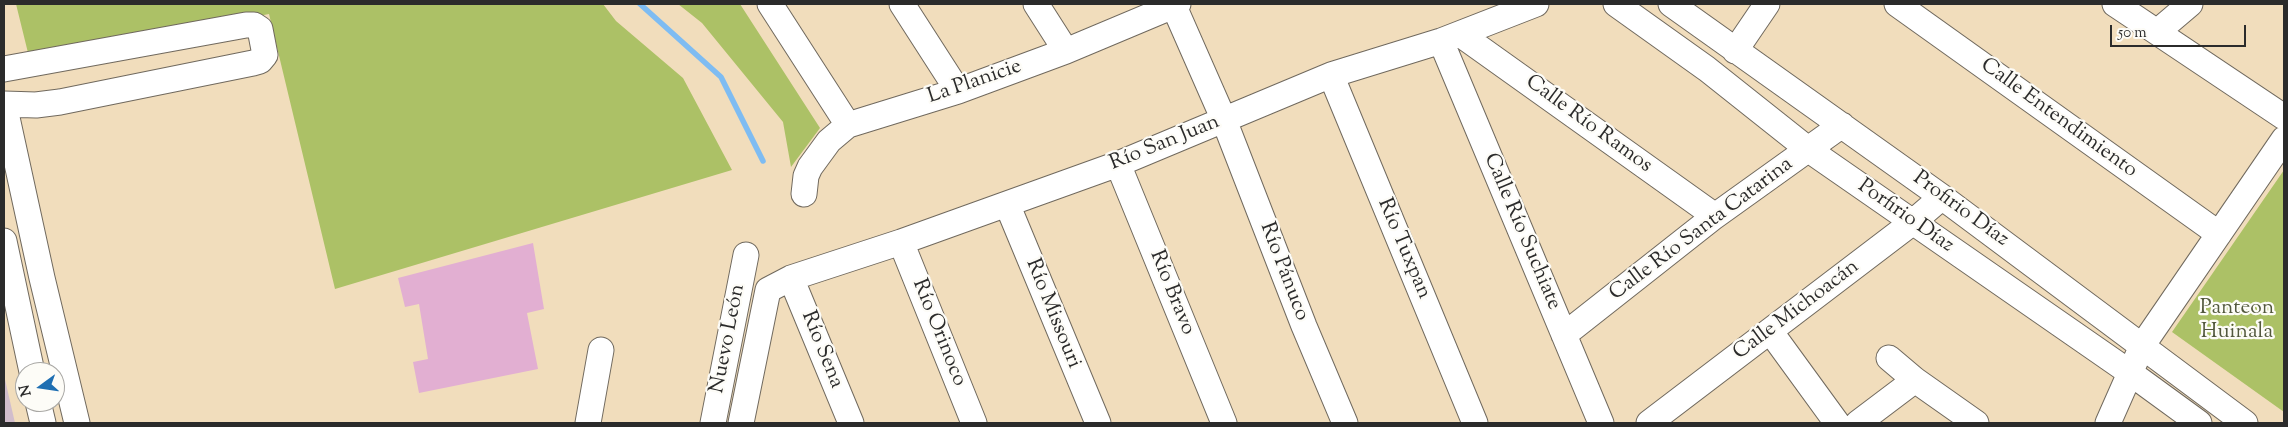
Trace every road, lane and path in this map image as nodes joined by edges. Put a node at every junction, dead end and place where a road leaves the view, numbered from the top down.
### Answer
1 (770, 4) edge
2 (902, 4) edge
3 (1036, 4) edge
4 (1175, 4) edge
5 (1536, 4) edge
6 (1616, 4) edge
7 (1768, 4) edge
8 (1897, 4) edge
9 (2115, 4) edge
10 (2185, 6) edge
11 (1683, 7) edge
12 (2157, 32) junction
13 (1451, 38) junction
14 (147, 43) junction
15 (1066, 50) junction
16 (1735, 51) junction
17 (4, 69) edge
18 (1331, 75) junction
19 (154, 83) junction
20 (958, 91) junction
21 (4, 104) edge
22 (2284, 117) edge
23 (1224, 120) junction
24 (848, 125) junction
25 (1842, 126) junction
26 (2284, 139) edge
27 (1809, 150) junction
28 (1118, 164) junction
29 (804, 194) dead end
30 (1942, 196) junction
31 (1007, 204) junction
32 (1715, 216) junction
33 (1913, 222) junction
34 (2220, 234) junction
35 (4, 241) edge
36 (901, 242) junction
37 (746, 255) dead end
38 (791, 278) junction
39 (739, 290) junction
40 (768, 290) junction
41 (1770, 331) junction
42 (1564, 335) junction
43 (2142, 346) junction
44 (601, 350) dead end
45 (1890, 358) dead end
46 (30, 362) edge
47 (2129, 372) junction
48 (1916, 380) junction
49 (77, 423) edge
50 (588, 423) edge
51 (713, 423) edge
52 (740, 423) edge
53 (851, 423) edge
54 (974, 423) edge
55 (1098, 423) edge
56 (1224, 423) edge
57 (1346, 423) edge
58 (1475, 423) edge
59 (1601, 423) edge
60 (1649, 423) edge
61 (1837, 423) edge
62 (1858, 423) edge
63 (1976, 423) edge
64 (2108, 423) edge
65 (2199, 423) edge
66 (2245, 423) edge

1 - 24 street
2 - 20 street
3 - 15 street
4 - 15 street, La Planicie
4 - 23 street, Río Pánuco
5 - 13 street, Río San Juan
6 - 27 street, Porfirio Díaz
7 - 16 street
8 - 34 street, Calle Entendimiento
9 - 12 street
10 - 12 street
11 - 16 street, Profirio Díaz
12 - 22 street
13 - 18 street, Río San Juan
13 - 32 street, Calle Río Ramos
13 - 42 street, Calle Río Suchiate
14 - 17 street
14 - 19 street
14 - 19 street
15 - 20 street, La Planicie
16 - 25 street, Profirio Díaz
18 - 23 street, Río San Juan
18 - 58 street, Río Tuxpan
19 - 21 street
20 - 24 street, La Planicie
21 - 49 street
23 - 28 street, Río San Juan
23 - 57 street, Río Pánuco
24 - 29 street, La Planicie
25 - 27 street, Calle Río Santa Catarina
25 - 30 street, Profirio Díaz
26 - 34 street
27 - 32 street, Calle Río Santa Catarina
27 - 33 street, Porfirio Díaz
28 - 31 street, Río San Juan
28 - 56 street, Río Bravo
30 - 33 street, Calle Michoacán
30 - 43 street, Profirio Díaz
31 - 36 street, Río San Juan
31 - 55 street, Río Missouri
32 - 42 street, Calle Río Santa Catarina
33 - 41 street, Calle Michoacán
33 - 47 street, Porfirio Díaz
34 - 43 street
35 - 46 street
36 - 38 street, Río San Juan
36 - 54 street, Río Orinoco
37 - 39 street, Nuevo León
38 - 40 street, Nuevo León
38 - 53 street, Río Sena
39 - 40 street
39 - 51 street, Nuevo León
40 - 52 street, Nuevo León
41 - 60 street, Calle Michoacán
41 - 61 street
42 - 59 street, Calle Río Suchiate
43 - 47 street
43 - 66 street, Profirio Díaz
44 - 50 street
45 - 48 street
47 - 64 street
47 - 65 street, Porfirio Díaz
48 - 62 street
48 - 63 street

